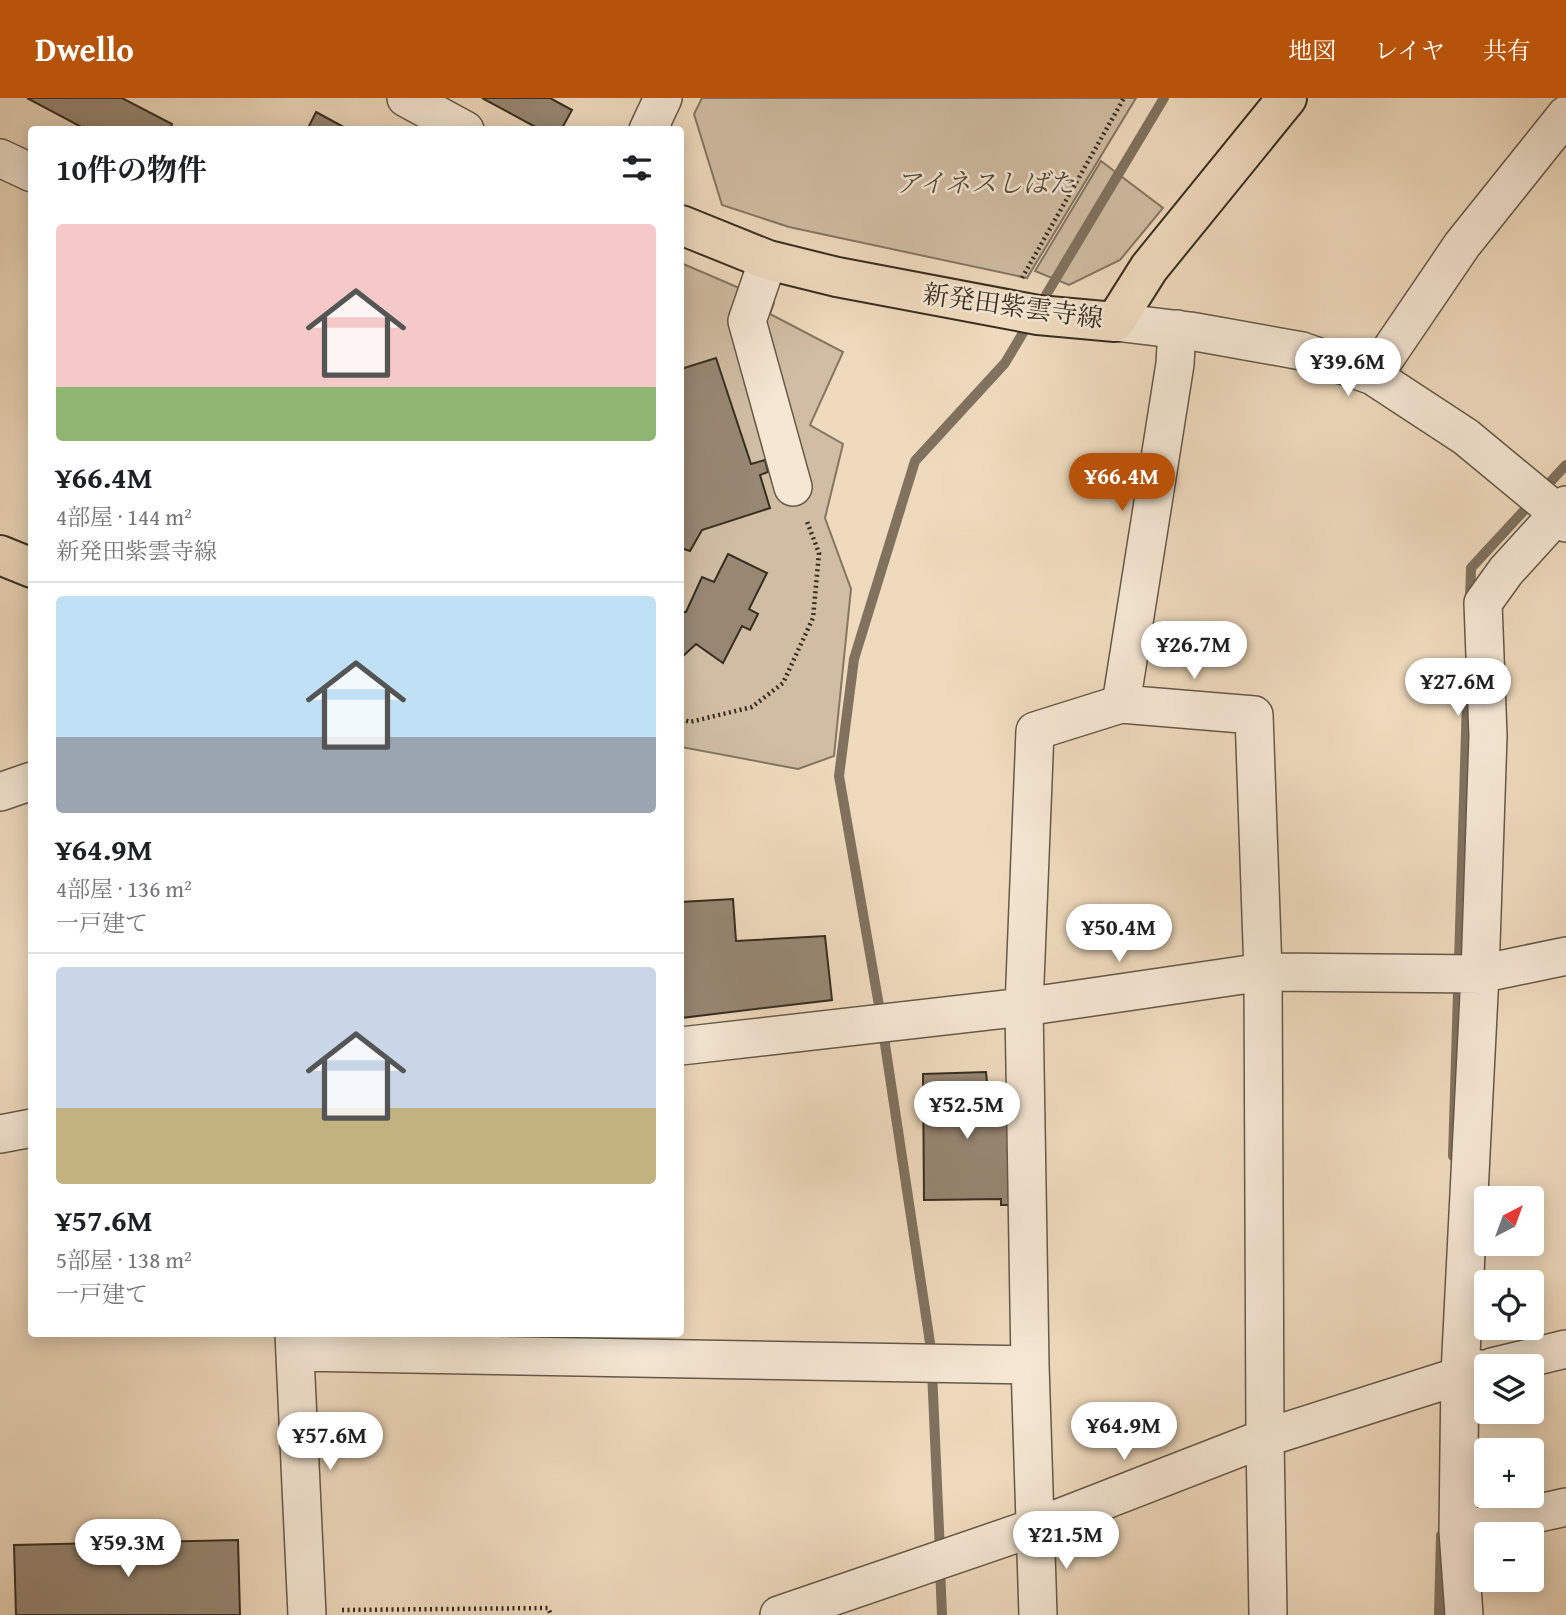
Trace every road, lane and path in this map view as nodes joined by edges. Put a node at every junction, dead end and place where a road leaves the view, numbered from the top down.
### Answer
1 (405, 98) edge
2 (663, 98) edge
3 (1124, 98) edge
4 (1286, 98) edge
5 (1566, 116) edge
6 (461, 117) edge
7 (650, 126) edge
8 (0, 158) edge
9 (28, 171) edge
10 (684, 226) edge
11 (768, 260) junction
12 (1020, 282) dead end
13 (1115, 322) junction
14 (1177, 329) junction
15 (1373, 376) junction
16 (793, 487) joint
17 (1564, 514) edge
18 (0, 555) edge
19 (28, 566) edge
20 (1121, 704) junction
21 (684, 720) edge
22 (28, 782) edge
23 (0, 792) edge
24 (1566, 956) edge
25 (1263, 972) junction
26 (1480, 974) junction
27 (1024, 1007) junction
28 (684, 1046) edge
29 (28, 1129) edge
30 (0, 1134) edge
31 (295, 1343) edge
32 (1566, 1349) edge
33 (1479, 1354) edge
34 (1544, 1354) edge
35 (1030, 1365) junction
36 (1474, 1372) edge
37 (1474, 1408) edge
38 (1265, 1438) junction
39 (1566, 1507) edge
40 (1036, 1527) junction
41 (1458, 1531) junction
42 (306, 1613) edge
43 (551, 1615) edge
44 (779, 1615) edge
45 (1038, 1615) edge
46 (1268, 1615) edge
47 (1464, 1615) edge

1 - 6 street
2 - 7 street
3 - 12 path
4 - 13 main road, 新発田紫雲寺線
5 - 15 street
8 - 9 street
10 - 11 main road, 新発田紫雲寺線
11 - 13 main road, 新発田紫雲寺線
11 - 16 street
13 - 14 street
14 - 15 street
14 - 20 street
15 - 17 street
16 - 21 path
17 - 26 street
18 - 19 main road
20 - 25 street
20 - 27 street
22 - 23 street
24 - 26 street
25 - 26 street
25 - 27 street
25 - 38 street
26 - 33 street
27 - 28 street
27 - 35 street
29 - 30 street
31 - 35 street
31 - 42 street
32 - 34 street
35 - 40 street
36 - 38 street
37 - 41 street
38 - 40 street
38 - 46 street
39 - 41 street
40 - 44 street
40 - 45 street
41 - 47 street
42 - 43 path

